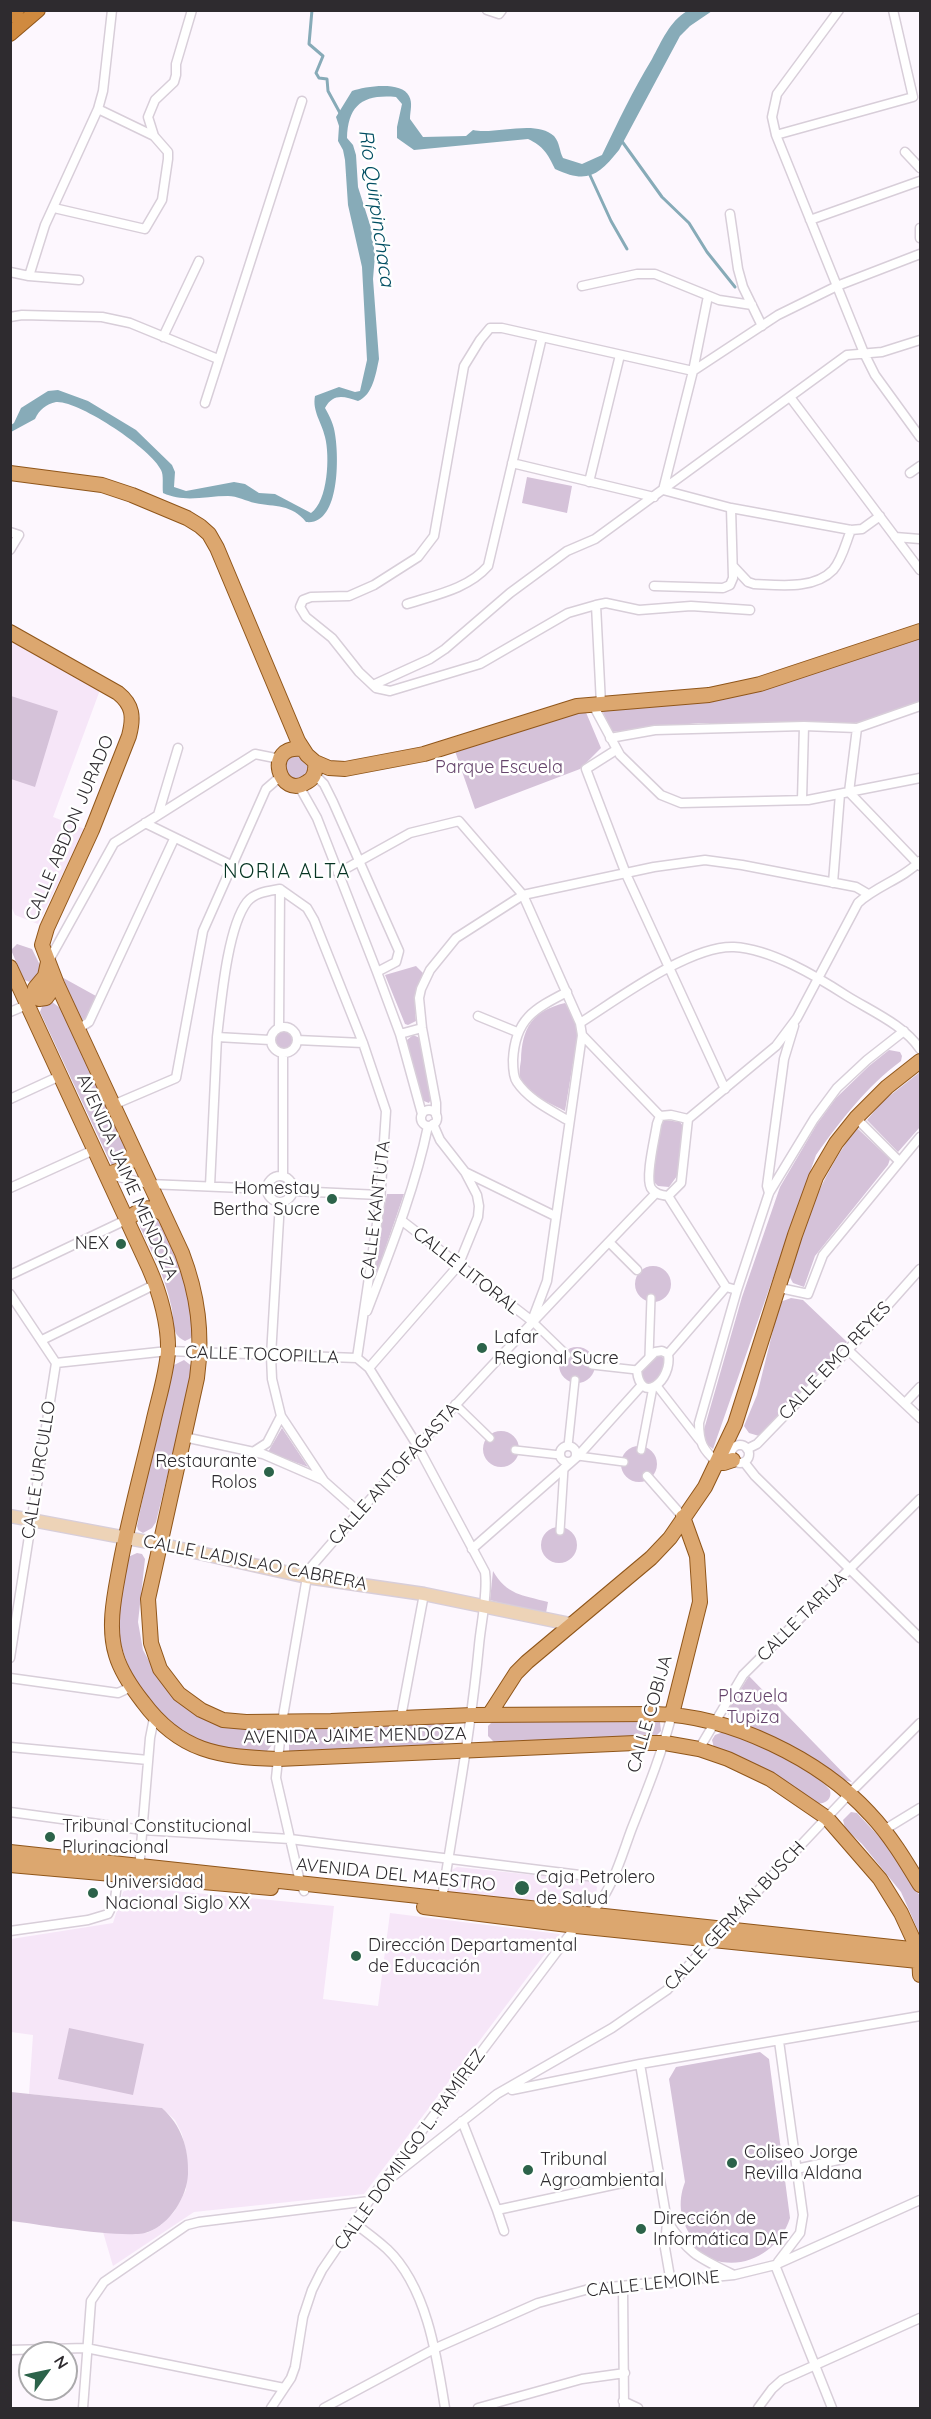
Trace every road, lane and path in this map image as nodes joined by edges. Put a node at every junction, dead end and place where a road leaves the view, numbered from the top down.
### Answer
1 (17, 10) edge
2 (38, 10) edge
3 (112, 10) edge
4 (192, 10) edge
5 (487, 10) edge
6 (502, 10) edge
7 (839, 10) edge
8 (892, 10) edge
9 (10, 16) edge
10 (10, 34) edge
11 (302, 101) dead end
12 (98, 109) junction
13 (776, 135) junction
14 (154, 136) junction
15 (905, 152) dead end
16 (921, 168) edge
17 (921, 181) edge
18 (54, 208) junction
19 (730, 214) dead end
20 (810, 220) junction
21 (921, 228) edge
22 (921, 238) edge
23 (921, 254) edge
24 (199, 261) dead end
25 (10, 272) edge
26 (29, 276) junction
27 (79, 280) dead end
28 (582, 286) dead end
29 (837, 286) junction
30 (708, 296) junction
31 (752, 305) junction
32 (10, 317) edge
33 (762, 326) junction
34 (163, 337) junction
35 (542, 337) junction
36 (921, 340) edge
37 (864, 353) junction
38 (620, 355) junction
39 (218, 359) junction
40 (693, 371) junction
41 (790, 398) junction
42 (205, 403) dead end
43 (921, 437) edge
44 (512, 463) junction
45 (921, 466) edge
46 (10, 473) edge
47 (910, 473) dead end
48 (589, 482) junction
49 (663, 490) junction
50 (654, 497) junction
51 (731, 507) junction
52 (880, 516) junction
53 (850, 530) junction
54 (15, 533) edge
55 (895, 537) junction
56 (921, 539) edge
57 (10, 550) edge
58 (733, 566) junction
59 (921, 570) edge
60 (654, 586) dead end
61 (406, 604) dead end
62 (596, 605) junction
63 (750, 610) dead end
64 (921, 631) edge
65 (10, 632) edge
66 (373, 685) junction
67 (597, 704) junction
68 (921, 706) edge
69 (804, 726) junction
70 (857, 728) junction
71 (610, 738) junction
72 (178, 748) dead end
73 (302, 749) junction
74 (616, 750) junction
75 (280, 759) junction
76 (314, 768) junction
77 (281, 776) junction
78 (921, 778) edge
79 (300, 786) junction
80 (845, 793) junction
81 (802, 800) junction
82 (158, 815) junction
83 (145, 823) junction
84 (174, 839) junction
85 (359, 863) junction
86 (920, 863) edge
87 (233, 866) junction
88 (338, 873) junction
89 (626, 874) junction
90 (833, 883) junction
91 (280, 889) junction
92 (868, 894) junction
93 (523, 896) junction
94 (48, 962) junction
95 (670, 967) junction
96 (377, 972) junction
97 (818, 978) junction
98 (34, 991) edge
99 (567, 992) junction
100 (10, 1012) edge
101 (478, 1016) dead end
102 (797, 1018) junction
103 (580, 1023) junction
104 (279, 1028) junction
105 (422, 1028) junction
106 (78, 1029) junction
107 (904, 1031) junction
108 (517, 1032) junction
109 (400, 1034) junction
110 (582, 1035) junction
111 (217, 1037) junction
112 (270, 1040) junction
113 (297, 1040) junction
114 (363, 1043) junction
115 (921, 1049) edge
116 (283, 1053) junction
117 (921, 1061) edge
118 (62, 1075) junction
119 (725, 1089) junction
120 (10, 1100) edge
121 (113, 1105) junction
122 (422, 1114) junction
123 (660, 1116) junction
124 (855, 1118) junction
125 (688, 1119) junction
126 (569, 1121) junction
127 (432, 1122) junction
128 (921, 1137) edge
129 (96, 1149) junction
130 (134, 1152) junction
131 (899, 1161) junction
132 (465, 1172) junction
133 (108, 1174) junction
134 (283, 1176) junction
135 (148, 1184) junction
136 (210, 1186) junction
137 (10, 1188) edge
138 (267, 1189) junction
139 (293, 1191) junction
140 (656, 1193) junction
141 (770, 1193) junction
142 (380, 1195) junction
143 (668, 1196) junction
144 (280, 1202) junction
145 (163, 1214) junction
146 (555, 1216) junction
147 (128, 1220) junction
148 (401, 1220) junction
149 (609, 1242) junction
150 (458, 1266) junction
151 (921, 1269) edge
152 (638, 1270) dead end
153 (10, 1275) edge
154 (156, 1284) junction
155 (726, 1287) junction
156 (780, 1288) junction
157 (737, 1290) junction
158 (10, 1294) edge
159 (651, 1298) dead end
160 (532, 1321) junction
161 (361, 1329) junction
162 (42, 1340) junction
163 (848, 1350) junction
164 (201, 1351) junction
165 (168, 1352) junction
166 (668, 1354) junction
167 (567, 1355) dead end
168 (271, 1356) junction
169 (649, 1357) junction
170 (357, 1358) junction
171 (56, 1363) junction
172 (592, 1365) dead end
173 (369, 1368) junction
174 (637, 1370) junction
175 (575, 1380) dead end
176 (641, 1386) junction
177 (655, 1387) junction
178 (921, 1387) edge
179 (906, 1402) junction
180 (455, 1404) junction
181 (281, 1416) junction
182 (921, 1418) edge
183 (735, 1424) junction
184 (184, 1437) junction
185 (490, 1438) dead end
186 (699, 1440) junction
187 (417, 1445) junction
188 (567, 1446) junction
189 (742, 1447) junction
190 (515, 1450) dead end
191 (641, 1450) dead end
192 (253, 1452) junction
193 (560, 1455) junction
194 (575, 1458) junction
195 (624, 1461) dead end
196 (739, 1461) junction
197 (718, 1463) junction
198 (564, 1468) junction
199 (648, 1476) dead end
200 (324, 1481) junction
201 (921, 1498) edge
202 (359, 1512) junction
203 (10, 1516) edge
204 (683, 1517) junction
205 (31, 1520) junction
206 (560, 1531) dead end
207 (125, 1538) junction
208 (159, 1544) junction
209 (472, 1549) junction
210 (850, 1570) junction
211 (307, 1577) junction
212 (424, 1594) junction
213 (482, 1605) junction
214 (570, 1624) junction
215 (921, 1638) edge
216 (10, 1659) edge
217 (10, 1678) edge
218 (131, 1687) junction
219 (672, 1714) junction
220 (472, 1715) junction
221 (489, 1715) junction
222 (401, 1717) junction
223 (154, 1718) junction
224 (282, 1722) junction
225 (714, 1722) junction
226 (921, 1723) edge
227 (665, 1743) junction
228 (10, 1747) edge
229 (699, 1749) junction
230 (465, 1752) junction
231 (278, 1759) junction
232 (148, 1760) junction
233 (849, 1794) junction
234 (921, 1808) edge
235 (10, 1812) edge
236 (827, 1818) junction
237 (143, 1830) junction
238 (884, 1830) junction
239 (290, 1839) junction
240 (10, 1852) edge
241 (448, 1858) junction
242 (10, 1865) edge
243 (139, 1871) junction
244 (118, 1874) junction
245 (612, 1879) junction
246 (921, 1885) edge
247 (302, 1886) junction
248 (442, 1899) junction
249 (591, 1913) junction
250 (576, 1926) junction
251 (722, 1930) junction
252 (10, 1931) edge
253 (711, 1940) junction
254 (920, 1958) edge
255 (921, 2016) edge
256 (779, 2041) junction
257 (640, 2064) junction
258 (497, 2094) junction
259 (462, 2121) junction
260 (843, 2159) dead end
261 (796, 2169) junction
262 (659, 2175) junction
263 (381, 2186) junction
264 (921, 2200) edge
265 (369, 2201) junction
266 (497, 2210) junction
267 (667, 2221) junction
268 (354, 2223) junction
269 (504, 2231) dead end
270 (775, 2265) junction
271 (734, 2275) junction
272 (671, 2283) junction
273 (623, 2287) junction
274 (921, 2318) edge
275 (86, 2348) junction
276 (436, 2348) junction
277 (10, 2350) edge
278 (815, 2365) junction
279 (625, 2373) junction
280 (284, 2388) junction
281 (624, 2405) edge
282 (82, 2408) edge
283 (271, 2409) edge
284 (324, 2409) edge
285 (445, 2409) edge
286 (478, 2409) edge
287 (638, 2409) edge
288 (758, 2409) edge
289 (832, 2409) edge

1 - 9 highway
2 - 10 highway
3 - 12 street
4 - 14 street
5 - 6 street
7 - 13 street
8 - 13 street
11 - 39 street
12 - 14 street
12 - 18 street
13 - 20 street
14 - 18 street
15 - 16 street
17 - 20 street
18 - 26 street
19 - 31 street
20 - 29 street
21 - 22 street
23 - 29 street
24 - 34 street
25 - 26 street
26 - 27 street
28 - 30 street
29 - 33 street
29 - 37 street
30 - 31 street
30 - 40 street
31 - 33 street
32 - 34 street
33 - 40 street
34 - 39 street
35 - 38 street
35 - 44 street
35 - 66 street
36 - 37 street
37 - 41 street
37 - 43 street
38 - 40 street
38 - 48 street
39 - 42 street
40 - 49 street
41 - 49 street
41 - 52 street
44 - 48 street
44 - 61 street
45 - 47 street
46 - 73 main road
48 - 50 street
49 - 50 street
49 - 51 street
50 - 66 street
51 - 53 street
51 - 58 street
52 - 53 street
52 - 55 street
53 - 58 street
54 - 57 street
55 - 56 street
55 - 59 street
58 - 60 street
62 - 63 street
62 - 66 street
62 - 67 street
64 - 67 main road
65 - 94 main road, CALLE ABDON JURADO
67 - 71 street
67 - 76 main road
68 - 70 street
69 - 70 street
69 - 71 street
69 - 81 street
70 - 80 street
71 - 74 street
72 - 82 street
73 - 75 main road
73 - 76 main road
74 - 81 street
74 - 89 street
75 - 77 main road
75 - 82 street
76 - 79 main road
76 - 85 street
77 - 79 main road
77 - 87 street
78 - 80 street
79 - 88 street
80 - 81 street
80 - 86 street
80 - 90 street
82 - 83 street
83 - 84 street
83 - 94 street
84 - 87 street
84 - 106 street
85 - 88 street
85 - 93 street
85 - 96 street
86 - 92 street
87 - 121 street
88 - 96 street
89 - 90 street
89 - 93 street
89 - 95 street
90 - 92 street
91 - 104 street
91 - 111 street
91 - 114 street, CALLE KANTUTA
92 - 97 street
93 - 99 street
93 - 105 street
94 - 98 main road, CALLE ABDON JURADO
95 - 97 street
95 - 103 street
95 - 119 street
96 - 109 street
97 - 102 street
97 - 107 street
98 - 100 street
98 - 106 main road, AVENIDA JAIME MENDOZA
98 - 118 main road, AVENIDA JAIME MENDOZA
99 - 103 street
99 - 108 street
101 - 108 street
102 - 119 street
102 - 141 street
103 - 110 street
104 - 112 street
104 - 113 street
105 - 109 street
105 - 127 street
106 - 121 main road, AVENIDA JAIME MENDOZA
107 - 115 street
107 - 141 street
108 - 126 street
109 - 122 street
110 - 123 street
110 - 126 street
111 - 112 street
111 - 136 street
112 - 116 street
113 - 114 street
113 - 116 street
114 - 142 street, CALLE KANTUTA
116 - 134 street
117 - 124 main road
118 - 120 street
118 - 129 main road, AVENIDA JAIME MENDOZA
119 - 125 street
121 - 130 main road, AVENIDA JAIME MENDOZA
122 - 127 street
122 - 127 street
123 - 125 street
123 - 140 street
124 - 131 street
124 - 156 main road
125 - 143 street
126 - 146 street
127 - 132 street
127 - 148 street
128 - 131 street
129 - 133 main road, AVENIDA JAIME MENDOZA
129 - 137 street
130 - 133 main road
130 - 135 main road, AVENIDA JAIME MENDOZA
131 - 156 street
132 - 146 street
132 - 150 street
133 - 135 street
133 - 147 main road, AVENIDA JAIME MENDOZA
134 - 138 street
134 - 139 street
135 - 136 street
135 - 145 main road, AVENIDA JAIME MENDOZA
136 - 138 street
138 - 144 street
139 - 142 street
139 - 144 street
140 - 143 street
140 - 149 street, CALLE ANTOFAGASTA
141 - 157 street
142 - 161 street, CALLE KANTUTA
143 - 155 street
144 - 168 street
145 - 147 main road
145 - 164 main road, AVENIDA JAIME MENDOZA
146 - 160 street
147 - 153 street
147 - 154 main road, AVENIDA JAIME MENDOZA
148 - 150 street, CALLE LITORAL
148 - 161 street
149 - 152 street
149 - 160 street, CALLE ANTOFAGASTA
150 - 160 street, CALLE LITORAL
150 - 173 street
151 - 163 street, CALLE EMO REYES
154 - 162 street
154 - 165 main road, AVENIDA JAIME MENDOZA
155 - 157 street
155 - 166 street
156 - 183 main road
157 - 186 street
158 - 162 street
159 - 169 street
160 - 167 street
160 - 180 street, CALLE ANTOFAGASTA
161 - 170 street, CALLE KANTUTA
162 - 171 street
163 - 179 street
163 - 189 street, CALLE EMO REYES
164 - 165 street, CALLE TOCOPILLA
164 - 168 street, CALLE TOCOPILLA
164 - 184 main road, AVENIDA JAIME MENDOZA
165 - 171 street, CALLE TOCOPILLA
165 - 207 main road, AVENIDA JAIME MENDOZA
166 - 169 street
166 - 177 street
168 - 170 street, CALLE TOCOPILLA
168 - 181 street
169 - 174 street
170 - 173 street
171 - 205 street, CALLE URCULLO
172 - 174 street
173 - 187 street
174 - 176 street
175 - 188 street
176 - 177 street
176 - 194 street
177 - 186 street
177 - 191 street
178 - 179 street
179 - 182 street
180 - 185 street
180 - 187 street, CALLE ANTOFAGASTA
181 - 192 street
181 - 200 street
183 - 189 main road
183 - 197 main road
184 - 192 street
184 - 208 main road, AVENIDA JAIME MENDOZA
186 - 197 street
187 - 202 street, CALLE ANTOFAGASTA
187 - 209 street
188 - 193 street
188 - 194 street
189 - 196 street
189 - 196 street
190 - 193 street
192 - 200 street
193 - 194 street
194 - 195 street
194 - 198 street
196 - 197 main road
196 - 210 street
197 - 204 main road
198 - 206 street
198 - 209 street
199 - 204 street
200 - 202 street
201 - 210 street, CALLE TARIJA
202 - 211 street, CALLE ANTOFAGASTA
203 - 205 main road, CALLE LADISLAO CABRERA
204 - 214 main road
204 - 219 main road, CALLE COBIJA
205 - 207 main road, CALLE LADISLAO CABRERA
205 - 216 street, CALLE URCULLO
207 - 208 main road, CALLE LADISLAO CABRERA
207 - 218 main road, AVENIDA JAIME MENDOZA
208 - 211 main road, CALLE LADISLAO CABRERA
208 - 224 main road, AVENIDA JAIME MENDOZA
209 - 213 street
210 - 215 street
210 - 225 street, CALLE TARIJA
211 - 212 main road, CALLE LADISLAO CABRERA
211 - 224 street, CALLE ANTOFAGASTA
212 - 213 main road, CALLE LADISLAO CABRERA
212 - 222 street
213 - 214 main road, CALLE LADISLAO CABRERA
213 - 220 street
214 - 221 main road
217 - 218 street
218 - 223 main road, AVENIDA JAIME MENDOZA
219 - 221 main road, AVENIDA JAIME MENDOZA
219 - 225 main road, AVENIDA JAIME MENDOZA
219 - 227 street, CALLE COBIJA
220 - 221 main road, AVENIDA JAIME MENDOZA
220 - 222 main road, AVENIDA JAIME MENDOZA
220 - 230 street
222 - 224 main road, AVENIDA JAIME MENDOZA
223 - 231 main road, AVENIDA JAIME MENDOZA
223 - 232 street
224 - 231 street, CALLE ANTOFAGASTA
225 - 229 street, CALLE TARIJA
225 - 233 main road, AVENIDA JAIME MENDOZA
226 - 233 street, CALLE GERMÁN BUSCH
227 - 229 main road, AVENIDA JAIME MENDOZA
227 - 230 main road, AVENIDA JAIME MENDOZA
227 - 245 street, CALLE COBIJA
228 - 232 street
229 - 236 main road, AVENIDA JAIME MENDOZA
230 - 231 main road, AVENIDA JAIME MENDOZA
230 - 241 street
231 - 239 street, CALLE ANTOFAGASTA
232 - 237 street
233 - 236 street, CALLE GERMÁN BUSCH
233 - 238 main road, AVENIDA JAIME MENDOZA
234 - 238 street
235 - 237 street
236 - 251 street, CALLE GERMÁN BUSCH
236 - 254 main road, AVENIDA JAIME MENDOZA
237 - 239 street
237 - 243 street
238 - 246 main road, AVENIDA JAIME MENDOZA
239 - 241 street
239 - 247 street, CALLE ANTOFAGASTA
240 - 243 main road, AVENIDA DEL MAESTRO
241 - 245 street
241 - 248 street
242 - 244 main road, AVENIDA DEL MAESTRO
243 - 244 main road, AVENIDA DEL MAESTRO
243 - 247 main road, AVENIDA DEL MAESTRO
244 - 252 street
245 - 249 street, CALLE COBIJA
247 - 248 main road, AVENIDA DEL MAESTRO
247 - 250 main road, AVENIDA DEL MAESTRO
248 - 249 main road, AVENIDA DEL MAESTRO
249 - 250 street, CALLE DOMINGO L. RAMÍREZ
249 - 251 main road, AVENIDA DEL MAESTRO
250 - 253 main road, AVENIDA DEL MAESTRO
250 - 263 street, CALLE DOMINGO L. RAMÍREZ
251 - 253 street, CALLE GERMÁN BUSCH
251 - 254 main road, AVENIDA DEL MAESTRO
253 - 254 main road, AVENIDA DEL MAESTRO
253 - 258 street, CALLE GERMÁN BUSCH
255 - 256 street, CALLE DOMINGO L. RAMÍREZ
256 - 257 street, CALLE DOMINGO L. RAMÍREZ
256 - 261 street
257 - 258 street, CALLE DOMINGO L. RAMÍREZ
257 - 262 street
258 - 259 street, CALLE GERMÁN BUSCH
259 - 263 street, CALLE GERMÁN BUSCH
259 - 266 street
260 - 261 street
261 - 270 street
262 - 266 street
262 - 267 street
263 - 265 street, CALLE DOMINGO L. RAMÍREZ
264 - 270 street, CALLE LEMOINE
265 - 268 street, CALLE DOMINGO L. RAMÍREZ
265 - 275 street
266 - 269 street
267 - 271 street
267 - 272 street
268 - 276 street
268 - 280 street, CALLE DOMINGO L. RAMÍREZ
270 - 271 street, CALLE LEMOINE
270 - 278 street
271 - 272 street, CALLE LEMOINE
272 - 273 street, CALLE LEMOINE
273 - 276 street, CALLE LEMOINE
273 - 279 street
274 - 278 street
275 - 277 street
275 - 280 street
275 - 282 street
276 - 284 street, CALLE LEMOINE
276 - 285 street
278 - 288 street
278 - 289 street
279 - 281 street
279 - 286 street
280 - 283 street, CALLE DOMINGO L. RAMÍREZ
281 - 287 street

